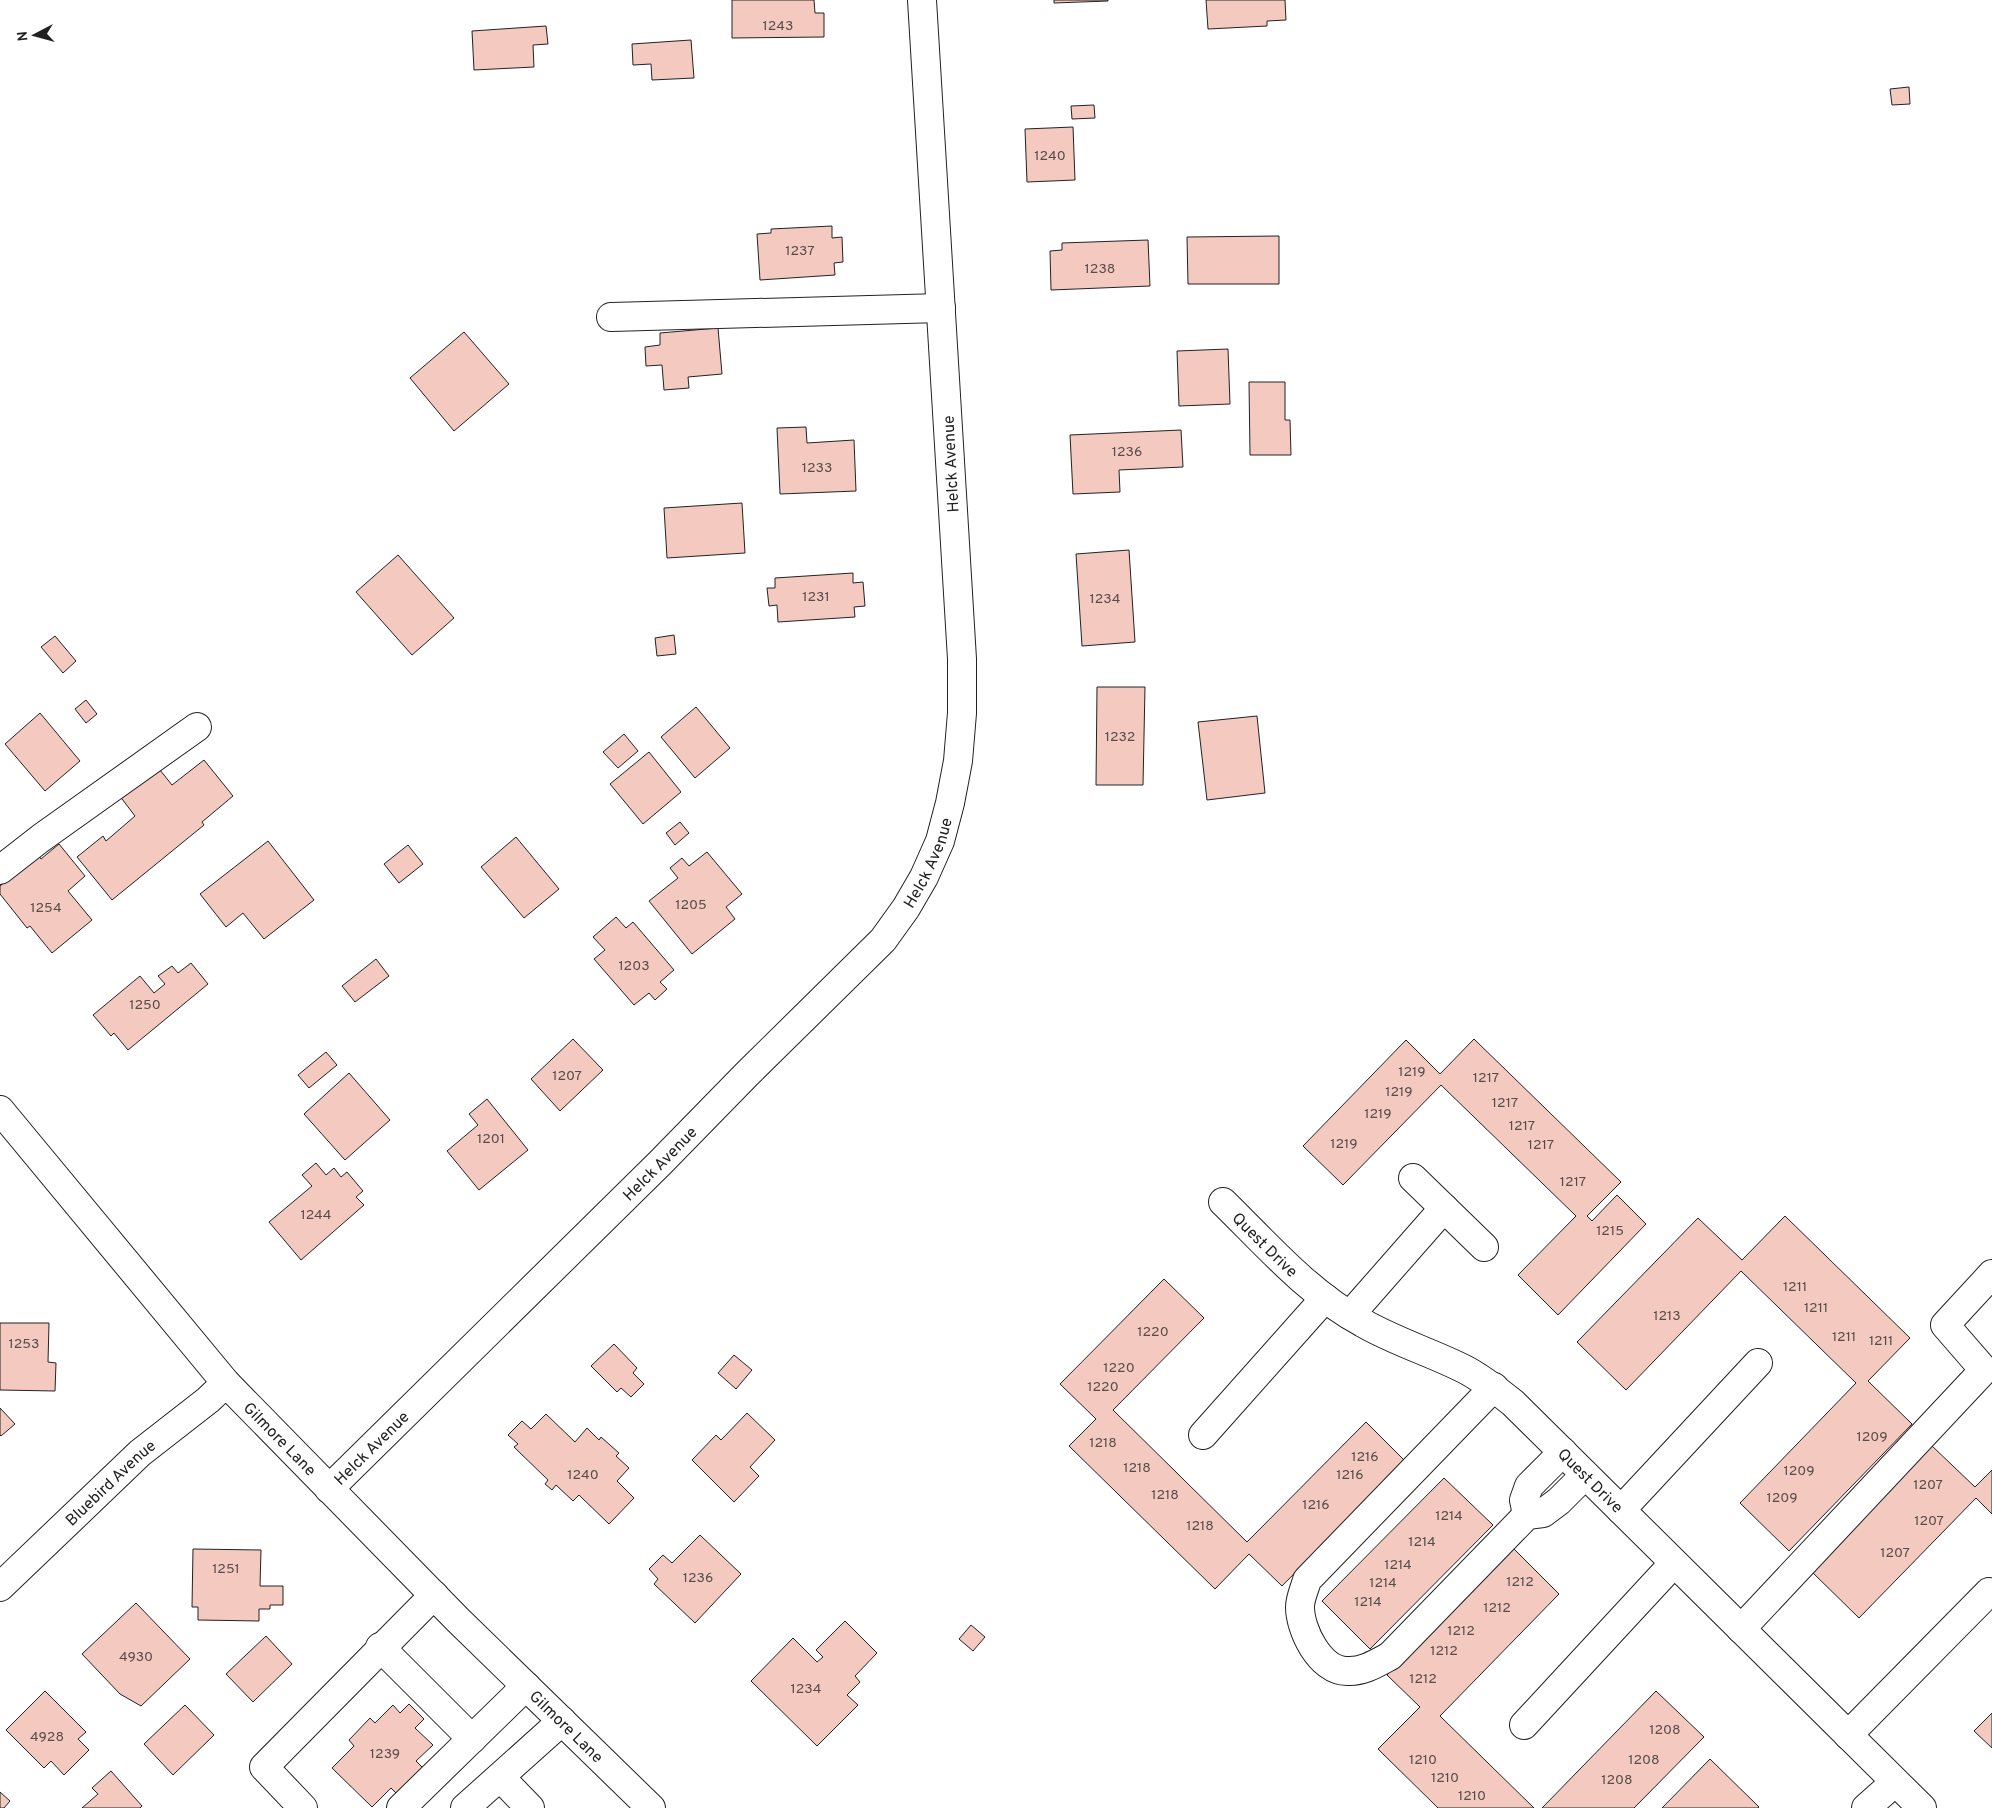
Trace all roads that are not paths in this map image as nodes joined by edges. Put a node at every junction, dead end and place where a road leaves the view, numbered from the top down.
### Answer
1 (922, 0) edge
2 (941, 308) junction
3 (611, 317) dead end
4 (197, 727) dead end
5 (0, 870) edge
6 (0, 1110) edge
7 (1413, 1178) dead end
8 (1223, 1202) dead end
9 (1444, 1208) junction
10 (1484, 1247) dead end
11 (1992, 1274) edge
12 (1325, 1298) junction
13 (1350, 1315) junction
14 (1758, 1363) dead end
15 (1988, 1373) edge
16 (226, 1382) junction
17 (1494, 1387) junction
18 (1203, 1435) dead end
19 (1563, 1452) junction
20 (1585, 1474) junction
21 (329, 1489) junction
22 (1621, 1510) junction
23 (1527, 1515) junction
24 (1674, 1563) junction
25 (0, 1587) edge
26 (1989, 1592) dead end
27 (434, 1594) junction
28 (1741, 1629) junction
29 (380, 1647) junction
30 (526, 1686) junction
31 (562, 1721) junction
32 (1524, 1725) dead end
33 (1848, 1735) junction
34 (472, 1739) junction
35 (500, 1777) junction
36 (1895, 1782) junction
37 (304, 1808) edge
38 (401, 1808) edge
39 (465, 1808) edge
40 (530, 1808) edge
41 (651, 1808) edge
42 (1866, 1808) edge
43 (1922, 1808) edge

1 - 2 street, Helck Avenue
2 - 3 street
2 - 21 street, Helck Avenue
4 - 5 street
6 - 16 street, Gilmore Lane
7 - 9 street
8 - 12 street, Quest Drive
9 - 10 street
9 - 13 street
11 - 15 street
12 - 13 street, Quest Drive
12 - 18 street
13 - 17 street, Quest Drive
14 - 22 street
15 - 28 street
16 - 21 street, Gilmore Lane
16 - 25 street, Bluebird Avenue
17 - 19 street, Quest Drive
17 - 23 street
19 - 20 street, Quest Drive
19 - 23 street
20 - 22 street, Quest Drive
20 - 23 street
21 - 27 street, Gilmore Lane
22 - 24 street, Quest Drive
24 - 28 street, Quest Drive
24 - 32 street
26 - 33 street
27 - 29 street
27 - 30 street, Gilmore Lane
28 - 33 street, Quest Drive
29 - 34 street
29 - 37 street
30 - 31 street, Gilmore Lane
30 - 34 street
31 - 35 street
31 - 41 street, Gilmore Lane
33 - 36 street, Quest Drive
34 - 38 street
35 - 39 street
35 - 40 street
36 - 42 street
36 - 43 street, Quest Drive

